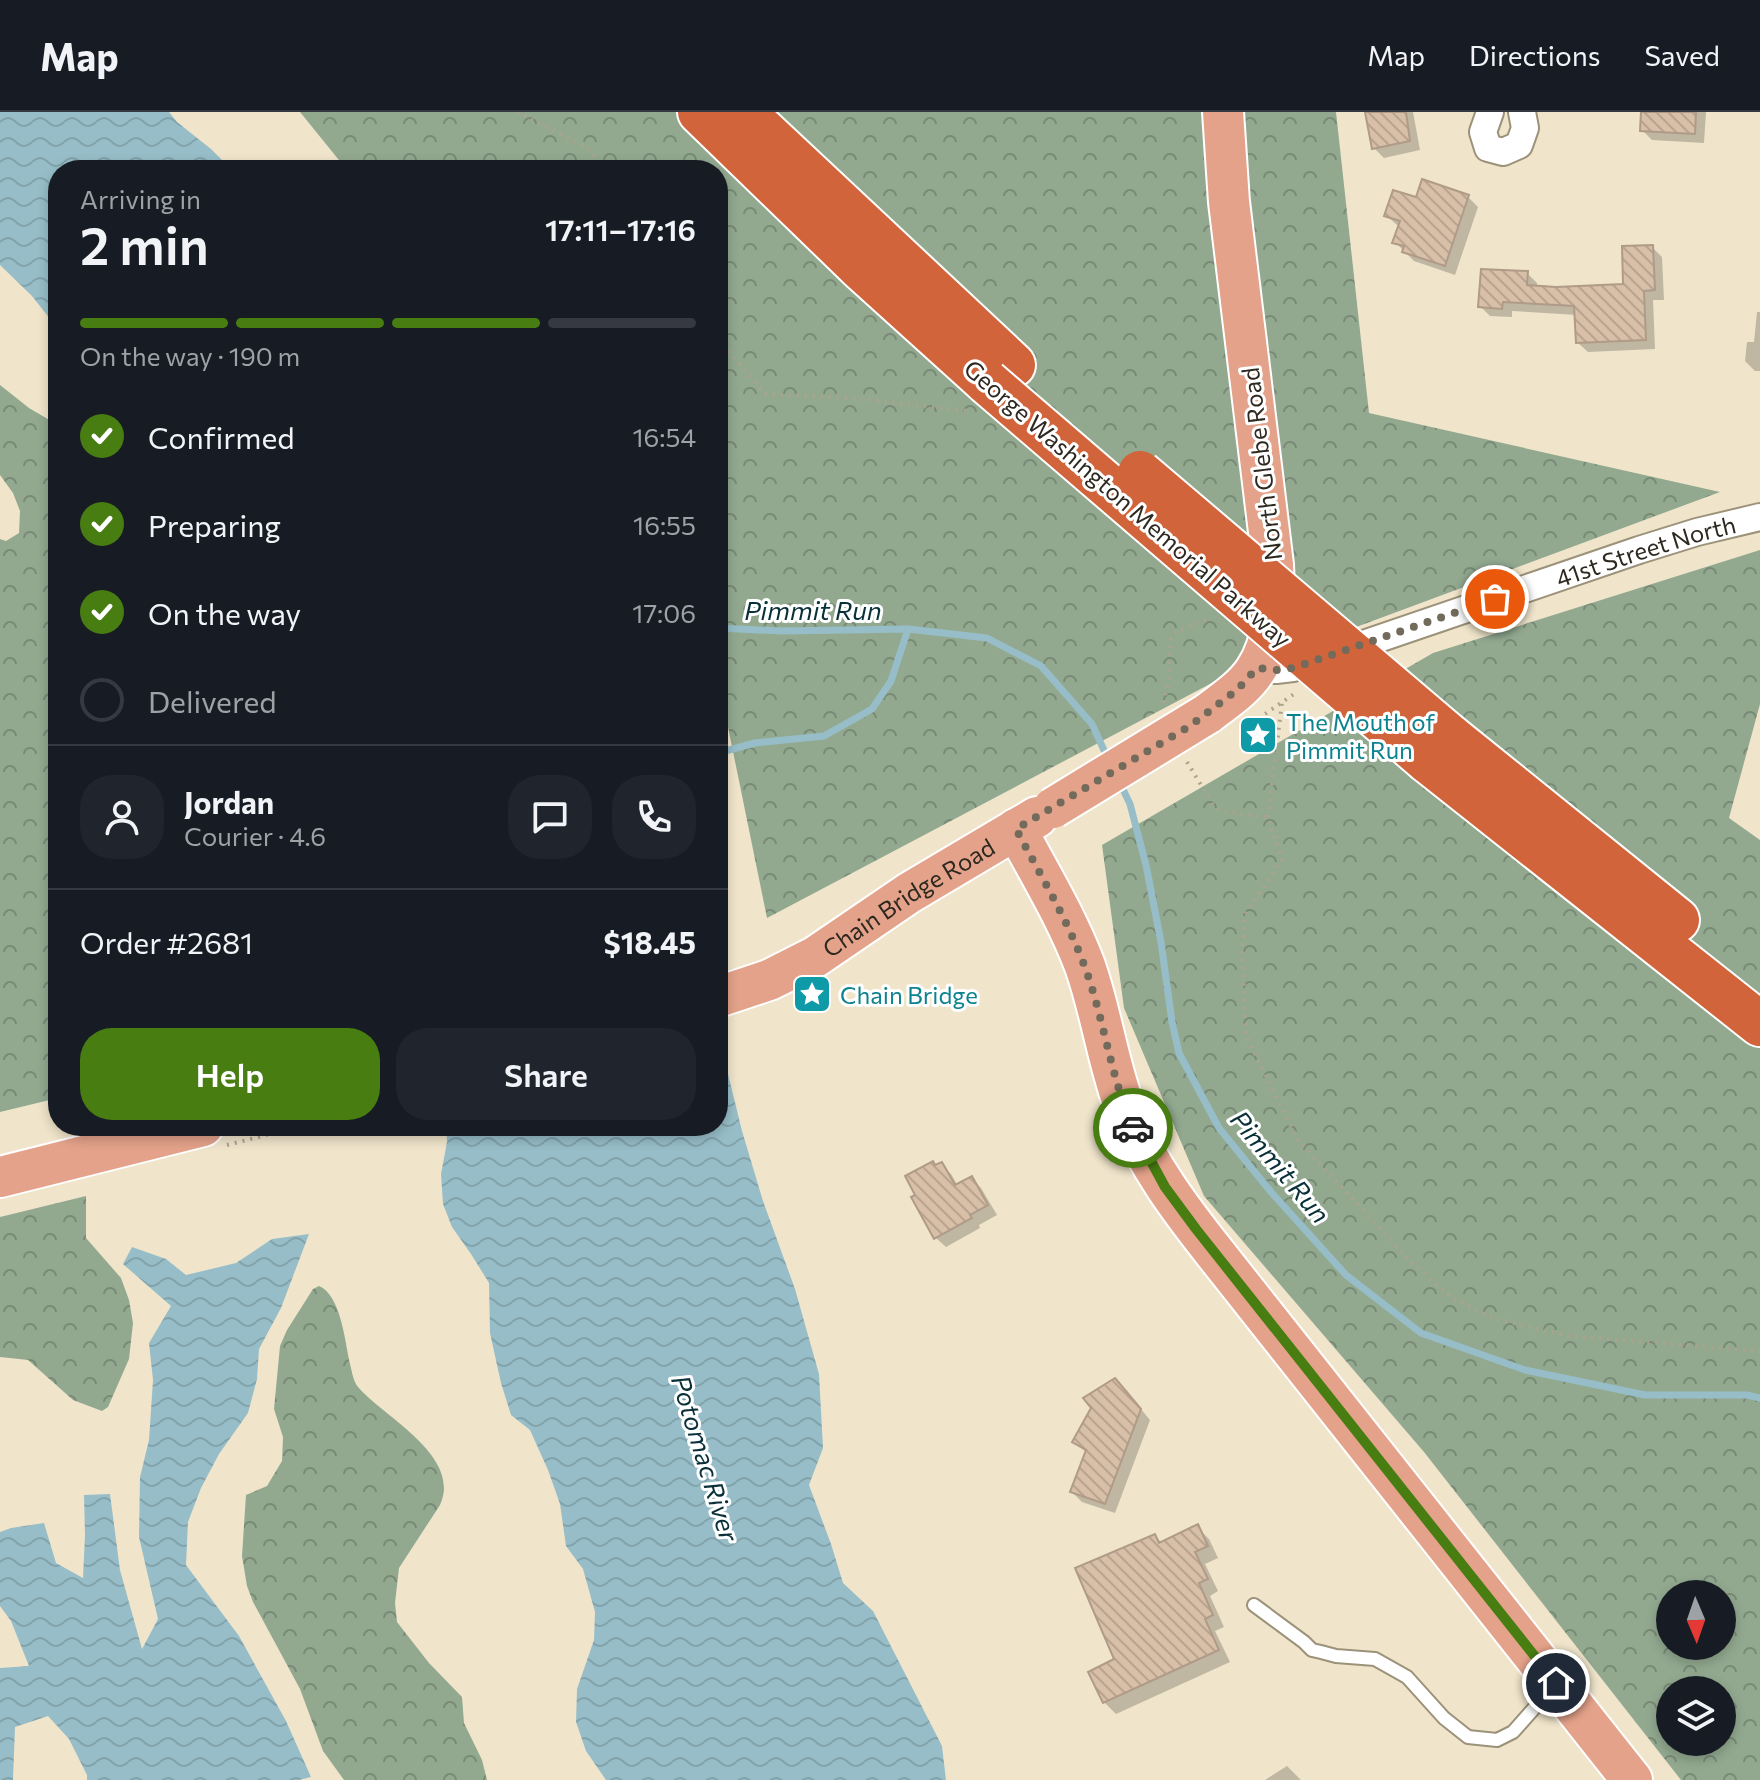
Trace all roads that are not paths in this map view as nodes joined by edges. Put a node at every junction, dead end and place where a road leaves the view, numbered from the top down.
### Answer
1 (700, 112) edge
2 (743, 112) edge
3 (1223, 112) edge
4 (1490, 112) edge
5 (1522, 112) edge
6 (990, 386) junction
7 (1760, 517) edge
8 (1257, 668) junction
9 (1438, 749) junction
10 (1016, 829) junction
11 (1760, 986) edge
12 (728, 994) edge
13 (1760, 1024) edge
14 (163, 1136) edge
15 (0, 1177) edge
16 (1254, 1605) dead end
17 (1556, 1683) junction
18 (1632, 1780) edge

1 - 6 highway, George Washington Memorial Parkway
2 - 6 highway, George Washington Memorial Parkway
3 - 8 main road, North Glebe Road
4 - 5 street
6 - 9 highway, George Washington Memorial Parkway, bridge
7 - 8 street, 41st Street North
8 - 10 main road, North Glebe Road, bridge
9 - 11 highway, George Washington Memorial Parkway
9 - 13 highway, George Washington Memorial Parkway
10 - 12 main road, Chain Bridge Road
10 - 17 main road, Chain Bridge Road
14 - 15 main road
16 - 17 lane
17 - 18 main road, Chain Bridge Road

